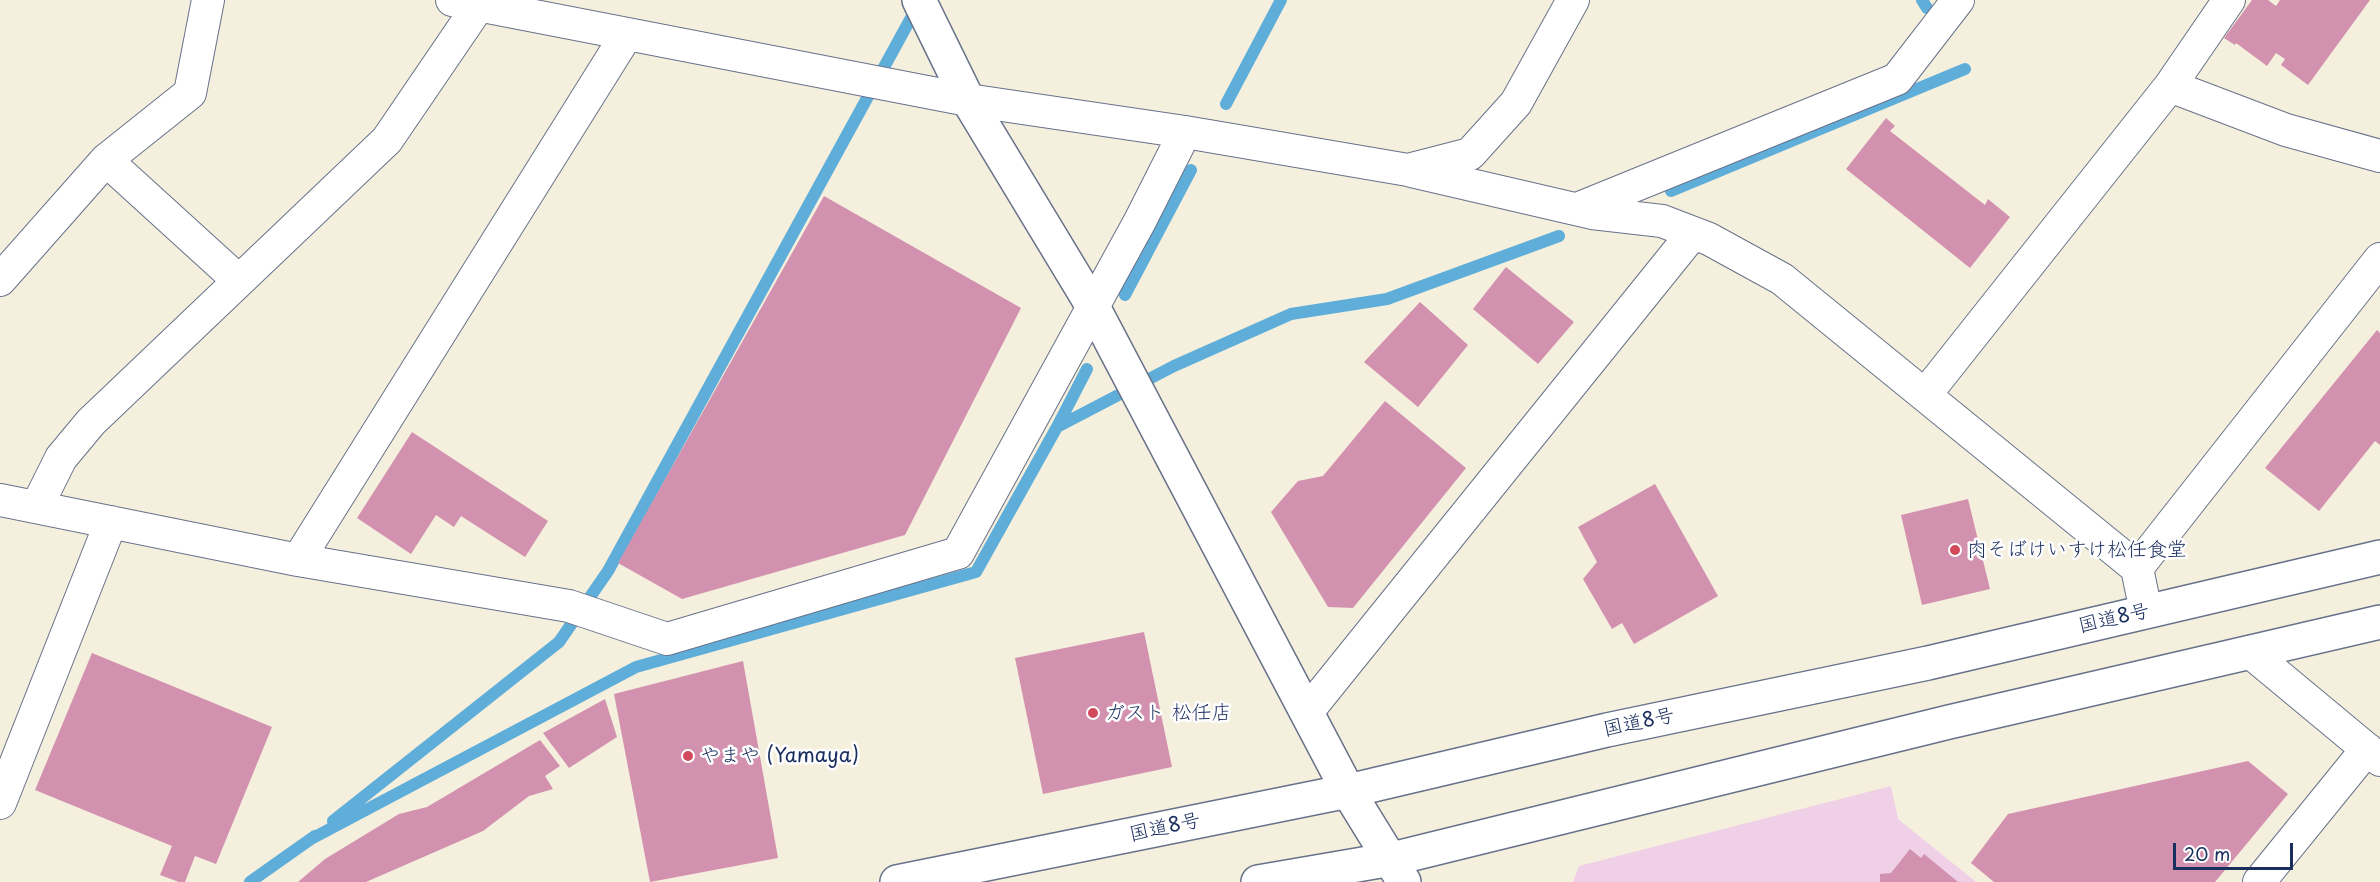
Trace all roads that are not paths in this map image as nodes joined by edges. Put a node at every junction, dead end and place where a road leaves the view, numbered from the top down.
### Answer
1 (208, 0) edge
2 (919, 0) edge
3 (1574, 0) edge
4 (1958, 0) edge
5 (2229, 0) edge
6 (470, 2) edge
7 (627, 34) junction
8 (2170, 86) junction
9 (968, 100) junction
10 (1185, 132) junction
11 (2380, 156) edge
12 (106, 160) junction
13 (1408, 170) junction
14 (1576, 210) junction
15 (1693, 233) junction
16 (2380, 259) edge
17 (2, 274) edge
18 (239, 281) junction
19 (1092, 305) junction
20 (1925, 395) junction
21 (0, 500) edge
22 (37, 506) junction
23 (111, 522) junction
24 (2380, 557) edge
25 (298, 560) junction
26 (2137, 568) junction
27 (2146, 612) junction
28 (2380, 622) edge
29 (2250, 652) junction
30 (1307, 712) junction
31 (2374, 755) edge
32 (1348, 791) junction
33 (0, 803) edge
34 (1398, 871) edge
35 (897, 882) edge
36 (1258, 882) edge
37 (2259, 882) edge

1 - 12 street
2 - 9 main road
3 - 13 street
4 - 14 street
5 - 8 street
6 - 7 street
6 - 18 street
7 - 9 street
7 - 25 street
8 - 11 street
8 - 20 street
9 - 10 street
9 - 19 main road
10 - 13 street
10 - 19 street
12 - 17 street
12 - 18 street
13 - 14 street
14 - 15 street
15 - 20 street
15 - 30 street
16 - 26 street
18 - 22 street
19 - 25 street
19 - 30 main road
20 - 26 street
21 - 22 street
22 - 23 street
23 - 25 street
23 - 33 street
24 - 27 main road, 国道8号
26 - 27 street
27 - 32 main road, 国道8号
28 - 29 main road
29 - 31 street
29 - 34 main road
30 - 32 main road
31 - 37 street
32 - 34 main road
32 - 35 main road, 国道8号
34 - 36 main road

